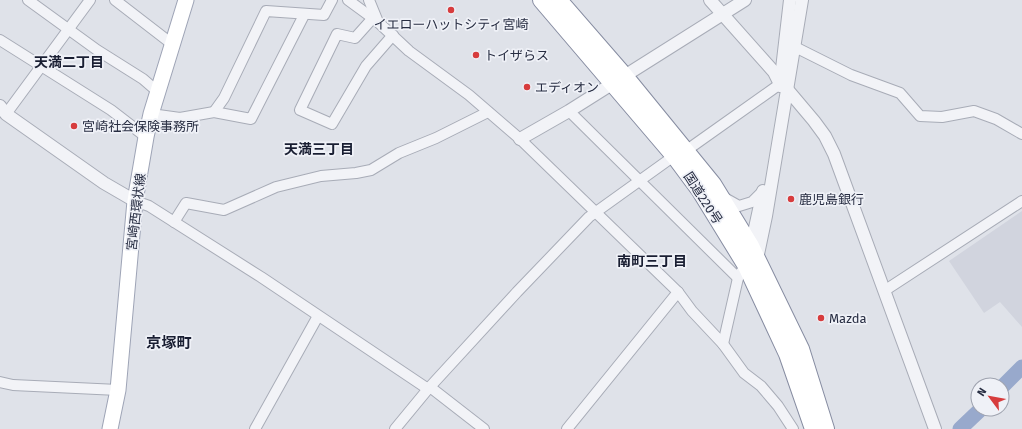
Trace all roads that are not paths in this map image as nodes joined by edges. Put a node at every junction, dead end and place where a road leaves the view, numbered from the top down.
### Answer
1 (28, 0) edge
2 (90, 0) edge
3 (115, 0) edge
4 (186, 0) edge
5 (332, 0) edge
6 (348, 0) edge
7 (369, 0) edge
8 (541, 0) edge
9 (559, 0) edge
10 (710, 0) edge
11 (745, 0) edge
12 (790, 0) edge
13 (802, 0) edge
14 (722, 14) junction
15 (304, 15) junction
16 (375, 20) junction
17 (69, 30) junction
18 (392, 36) junction
19 (0, 40) edge
20 (172, 44) junction
21 (795, 46) junction
22 (40, 66) junction
23 (619, 80) junction
24 (784, 86) junction
25 (158, 92) junction
26 (3, 110) edge
27 (569, 111) junction
28 (214, 112) junction
29 (488, 112) junction
30 (151, 114) junction
31 (1022, 134) edge
32 (146, 137) junction
33 (520, 139) junction
34 (681, 153) junction
35 (640, 180) junction
36 (762, 191) junction
37 (720, 195) junction
38 (1022, 200) edge
39 (135, 201) junction
40 (595, 212) junction
41 (174, 222) junction
42 (748, 262) junction
43 (884, 291) junction
44 (678, 292) junction
45 (318, 316) junction
46 (723, 344) junction
47 (0, 382) edge
48 (429, 388) junction
49 (118, 390) junction
50 (935, 426) edge
51 (110, 429) edge
52 (255, 429) edge
53 (395, 429) edge
54 (484, 429) edge
55 (567, 429) edge
56 (793, 429) edge
57 (813, 429) edge
58 (826, 429) edge

1 - 17 street
2 - 17 street
3 - 20 street
4 - 20 main road, 宮崎西環状線
5 - 15 street
6 - 16 street
7 - 16 street
8 - 23 highway, 国道220号
9 - 23 highway, 国道220号
10 - 14 street
11 - 14 street
12 - 24 street
13 - 21 street
14 - 23 street
14 - 24 street
15 - 28 street
15 - 28 street
16 - 18 street
16 - 18 street
17 - 22 street
17 - 25 street
18 - 29 street
19 - 22 street
20 - 25 main road, 宮崎西環状線
21 - 24 street
21 - 31 street
22 - 26 street
22 - 32 street
23 - 27 street
23 - 34 highway, 国道220号
24 - 34 street
24 - 36 street
24 - 42 street
24 - 43 street
25 - 30 main road, 宮崎西環状線
26 - 39 street
27 - 33 street
27 - 35 street
28 - 30 street
29 - 33 street
29 - 41 street
30 - 32 main road, 宮崎西環状線
32 - 39 main road, 宮崎西環状線
33 - 40 street
34 - 35 street
34 - 37 highway, 国道220号
34 - 42 highway, 国道220号
35 - 40 street
35 - 42 street
36 - 37 street
36 - 42 street
37 - 42 highway, 国道220号
38 - 43 street
39 - 41 street
39 - 49 main road, 宮崎西環状線
40 - 44 street
40 - 48 street
41 - 45 street
42 - 46 street
42 - 57 highway, 国道220号
42 - 58 highway, 国道220号
43 - 50 street
44 - 46 street
44 - 55 street
45 - 48 street
45 - 52 street
46 - 56 street
47 - 49 street
48 - 53 street
48 - 54 street
49 - 51 main road, 宮崎西環状線

